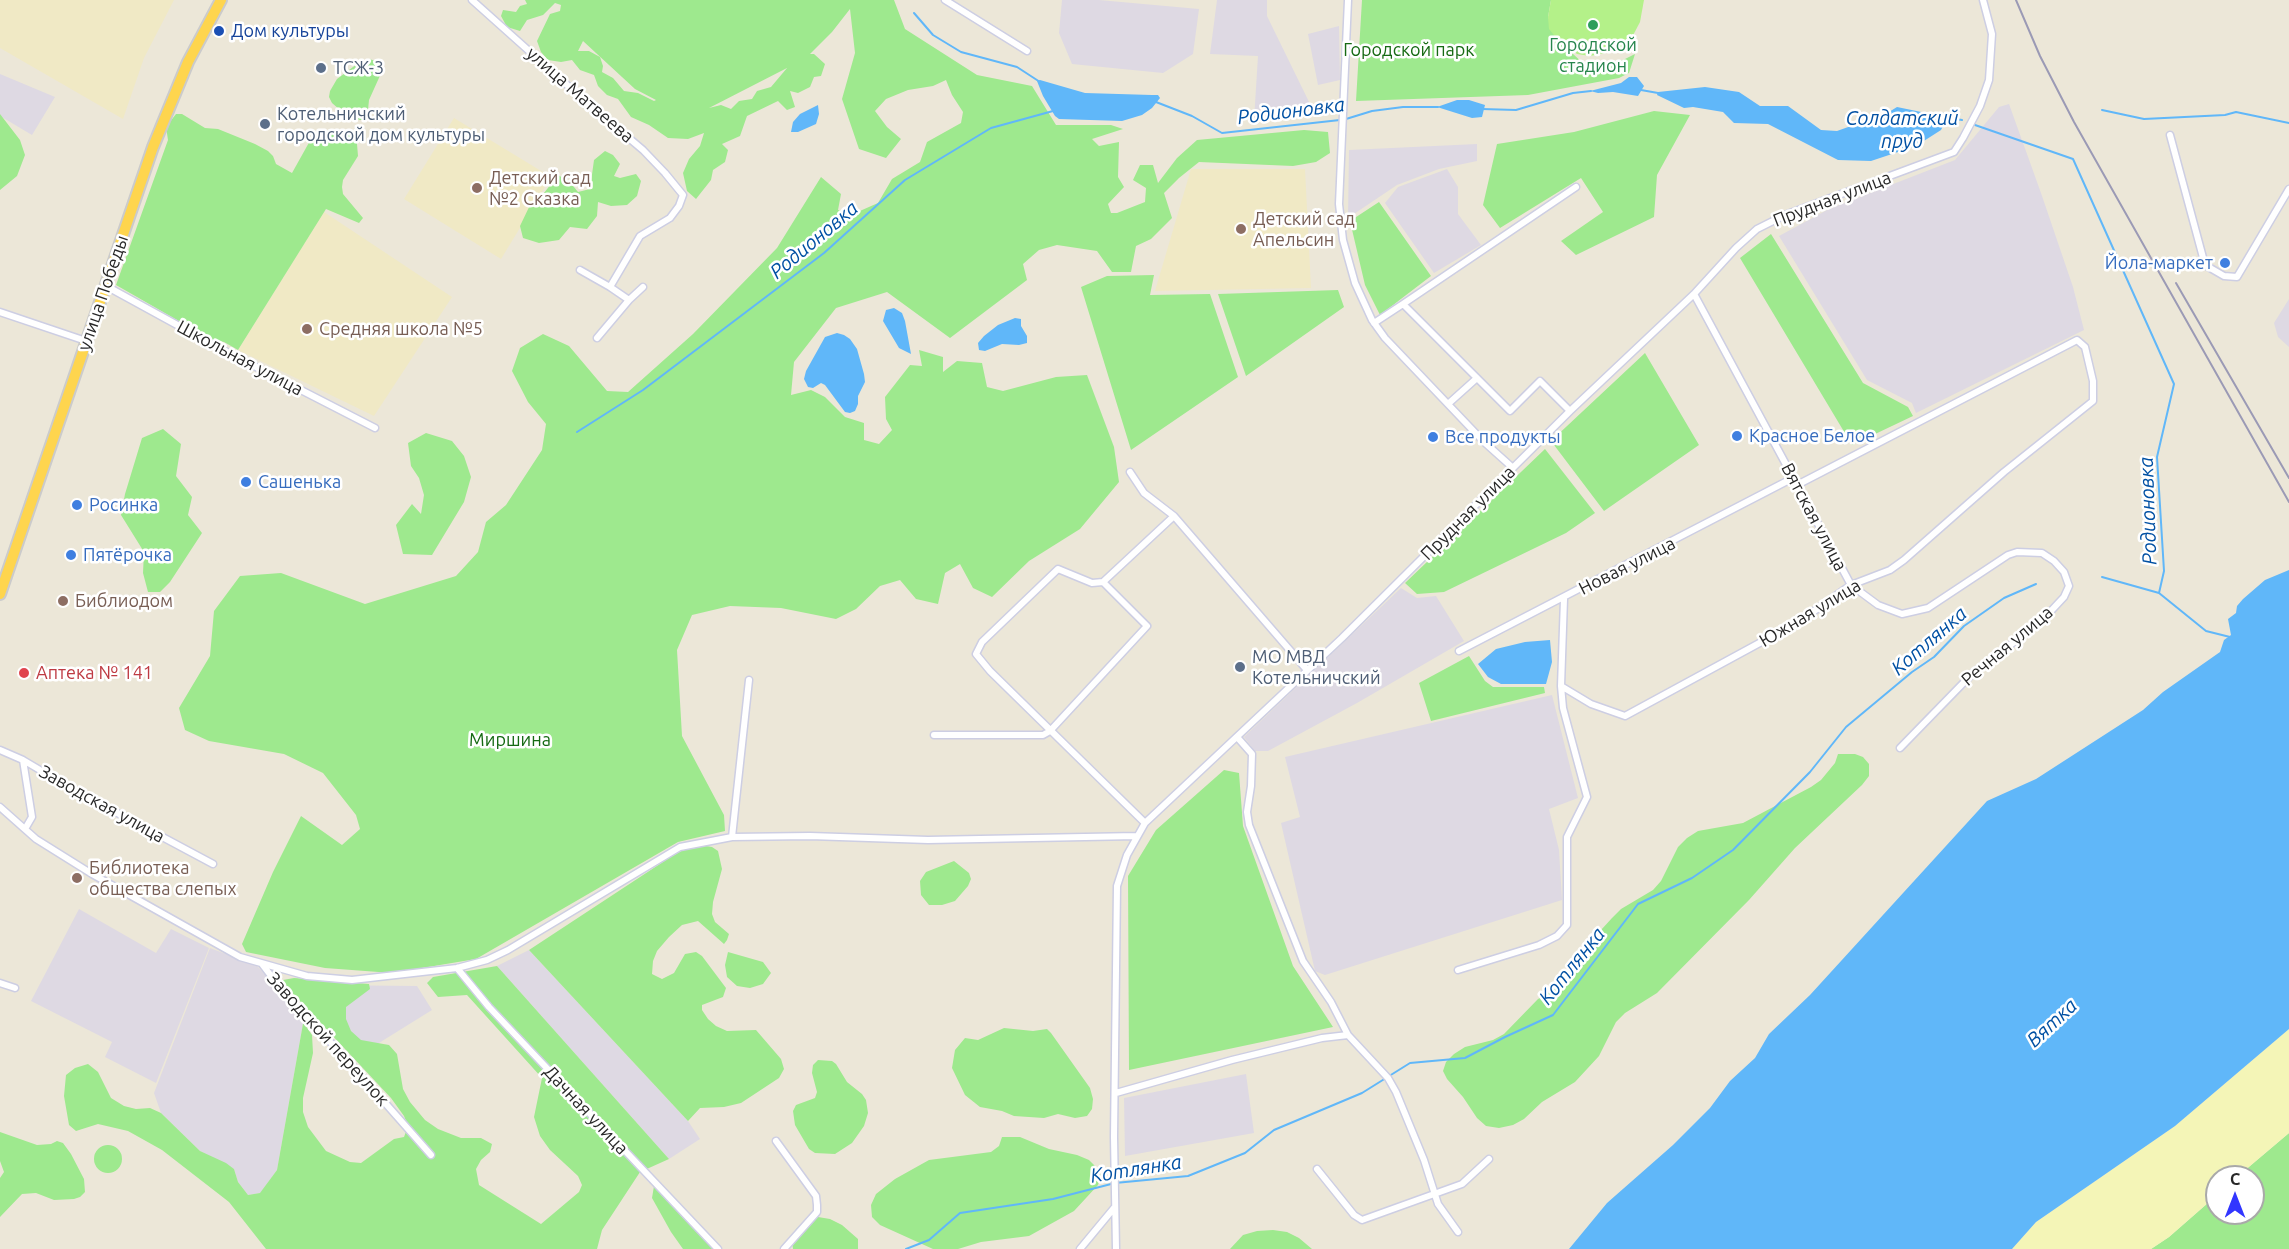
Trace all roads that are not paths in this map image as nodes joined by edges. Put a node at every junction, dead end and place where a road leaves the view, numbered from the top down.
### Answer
1 (221, 0) edge
2 (472, 0) edge
3 (945, 0) edge
4 (1348, 0) edge
5 (1983, 0) edge
6 (1027, 51) dead end
7 (2170, 135) dead end
8 (1576, 187) dead end
9 (2289, 189) edge
10 (580, 270) dead end
11 (106, 286) junction
12 (610, 287) junction
13 (643, 287) dead end
14 (1694, 294) junction
15 (628, 300) junction
16 (1403, 304) junction
17 (0, 312) edge
18 (1374, 323) junction
19 (597, 338) dead end
20 (86, 341) junction
21 (1477, 378) junction
22 (2092, 401) joint
23 (1448, 404) junction
24 (1570, 411) junction
25 (375, 428) dead end
26 (1513, 468) junction
27 (1130, 472) dead end
28 (1795, 482) junction
29 (1174, 516) junction
30 (1103, 582) junction
31 (1851, 585) junction
32 (0, 594) edge
33 (2064, 597) joint
34 (1564, 598) junction
35 (1459, 651) dead end
36 (1307, 670) junction
37 (748, 680) dead end
38 (1561, 686) junction
39 (1050, 731) junction
40 (934, 735) dead end
41 (1237, 737) junction
42 (1900, 748) dead end
43 (0, 750) edge
44 (23, 760) junction
45 (0, 807) edge
46 (1145, 823) junction
47 (25, 829) junction
48 (1137, 836) junction
49 (732, 837) junction
50 (213, 864) dead end
51 (262, 964) junction
52 (457, 968) junction
53 (1458, 970) dead end
54 (0, 983) edge
55 (15, 988) dead end
56 (1348, 1035) junction
57 (1116, 1093) junction
58 (776, 1141) dead end
59 (431, 1155) dead end
60 (1488, 1159) dead end
61 (1317, 1169) dead end
62 (1433, 1192) junction
63 (1115, 1207) junction
64 (1458, 1232) dead end
65 (718, 1249) edge
66 (784, 1249) edge
67 (1080, 1249) edge
68 (1116, 1249) edge

1 - 11 highway, улица Победы
2 - 12 street, улица Матвеева
3 - 6 street
4 - 18 street
5 - 14 street, Прудная улица
7 - 9 street
8 - 16 street
10 - 12 street
11 - 20 highway, улица Победы
11 - 25 street, Школьная улица
12 - 15 street
13 - 15 street
14 - 24 street, Прудная улица
14 - 28 street, Вятская улица
15 - 19 street
16 - 18 street
16 - 21 street
17 - 20 street
18 - 23 street
20 - 32 highway, улица Победы
21 - 23 street
21 - 24 street
22 - 28 street, Новая улица
22 - 31 street, Южная улица
23 - 26 street
24 - 26 street, Прудная улица
26 - 36 street, Прудная улица
27 - 29 street
28 - 31 street, Вятская улица
28 - 34 street, Новая улица
29 - 30 street
29 - 36 street
30 - 39 street
30 - 39 street
31 - 33 street, Вятская улица
31 - 38 street, Южная улица
33 - 42 street, Речная улица
34 - 35 street, Новая улица
34 - 38 street
36 - 41 street, Прудная улица
37 - 49 street
38 - 53 street
39 - 40 street
39 - 46 street
41 - 46 street, Прудная улица
41 - 56 street
43 - 44 street, Заводская улица
44 - 47 street, Заводская улица
44 - 50 street, Заводская улица
45 - 47 street, Заводской переулок
46 - 48 street, Прудная улица
47 - 51 street, Заводской переулок
48 - 49 street
48 - 57 street, Прудная улица
49 - 52 street
51 - 52 street
51 - 59 street, Заводской переулок
52 - 65 street, Дачная улица
54 - 55 street
56 - 57 street
56 - 62 street
57 - 63 street, Прудная улица
58 - 66 street
60 - 62 street
61 - 62 street
62 - 64 street
63 - 67 street
63 - 68 street, Прудная улица

